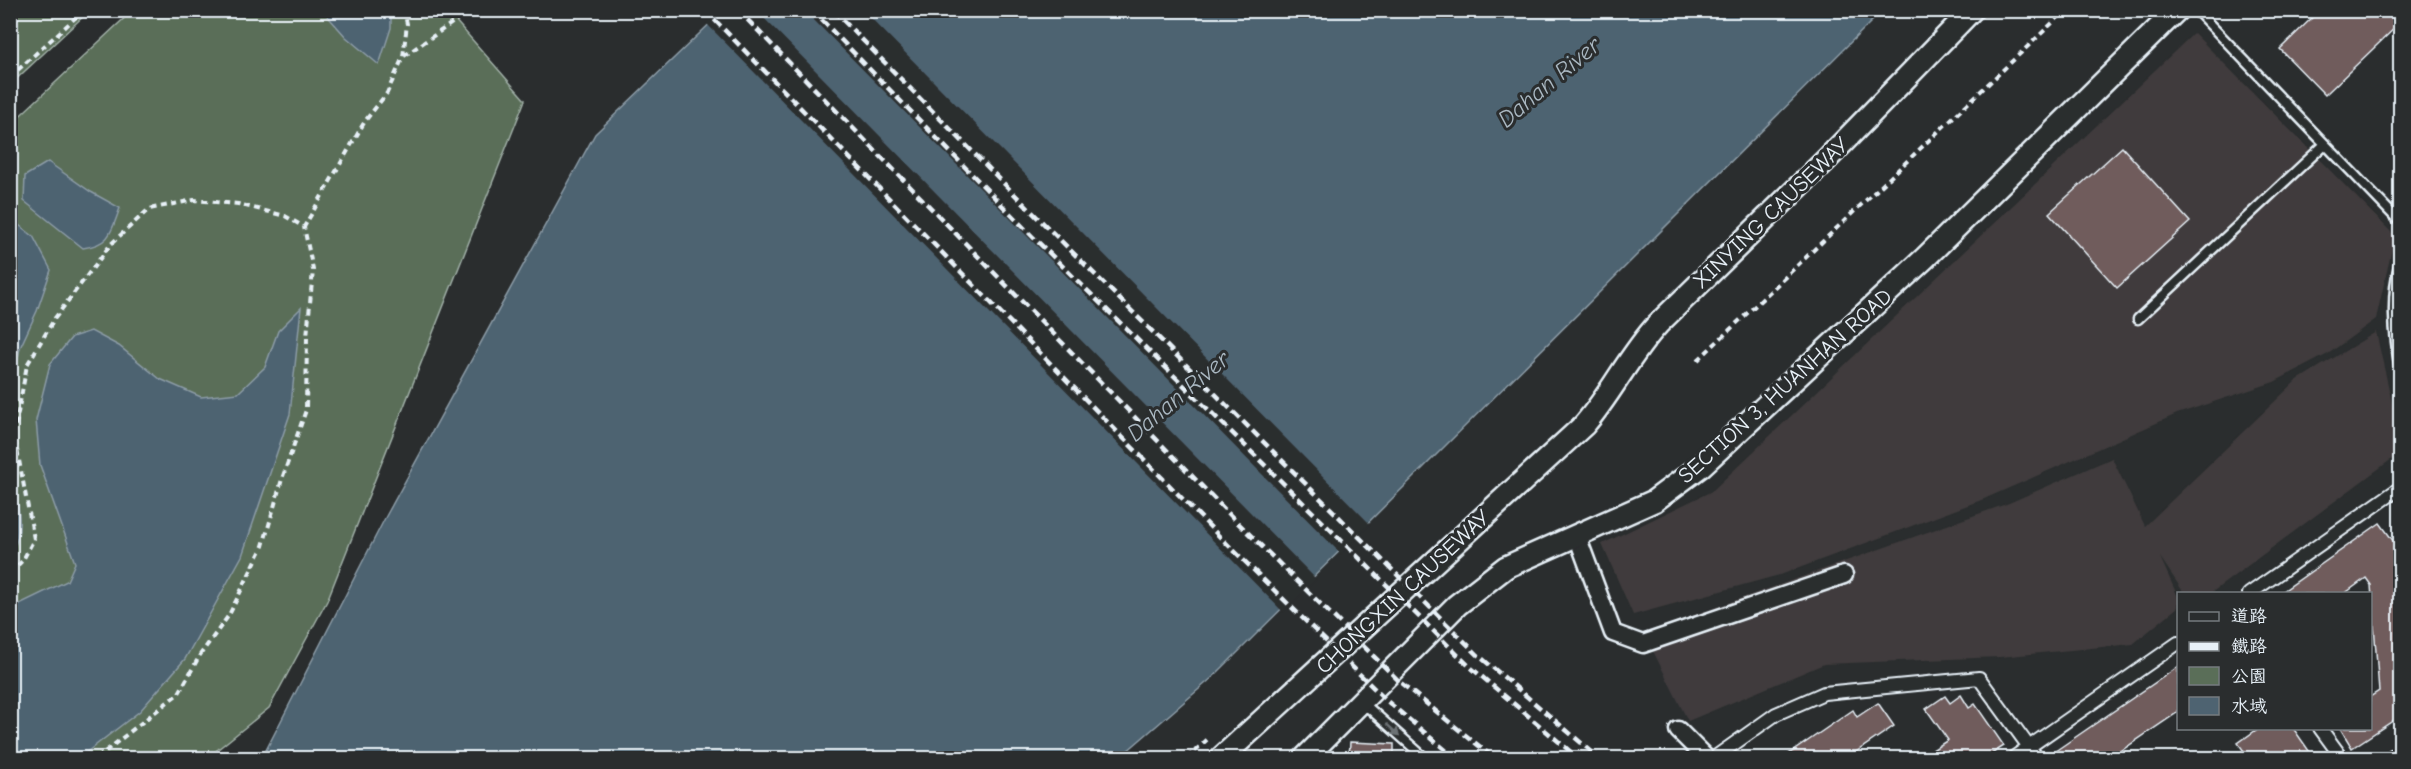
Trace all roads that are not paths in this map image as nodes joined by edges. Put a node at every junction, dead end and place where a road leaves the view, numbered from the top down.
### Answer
1 (1972, 10) edge
2 (2177, 10) edge
3 (2196, 10) edge
4 (2325, 144) junction
5 (2400, 222) edge
6 (2400, 261) edge
7 (2138, 319) dead end
8 (2400, 371) edge
9 (1584, 425) joint
10 (2400, 488) edge
11 (1577, 536) junction
12 (1844, 575) dead end
13 (2252, 592) edge
14 (2177, 644) edge
15 (1362, 702) junction
16 (1678, 730) dead end
17 (2321, 730) edge
18 (2030, 748) junction
19 (2400, 754) edge
20 (1221, 759) edge
21 (1305, 759) edge
22 (1425, 759) edge
23 (1706, 759) edge
24 (1714, 759) edge
25 (2013, 759) edge
26 (2037, 759) edge
27 (2342, 759) edge
28 (2394, 759) edge

1 - 9 street, XINYING CAUSEWAY
2 - 11 street, SECTION 3, HUANHAN ROAD
3 - 4 lane
4 - 5 lane
4 - 7 lane
6 - 8 lane
9 - 20 street, CHONGXIN CAUSEWAY
10 - 13 street
11 - 12 street
11 - 15 street, SECTION 3, HUANHAN ROAD
14 - 18 street
15 - 21 street, SECTION 3, HUANHAN ROAD
15 -> 22 lane
16 - 23 street
17 - 27 street
18 - 24 street
18 - 25 street
18 - 26 street
19 - 28 street

